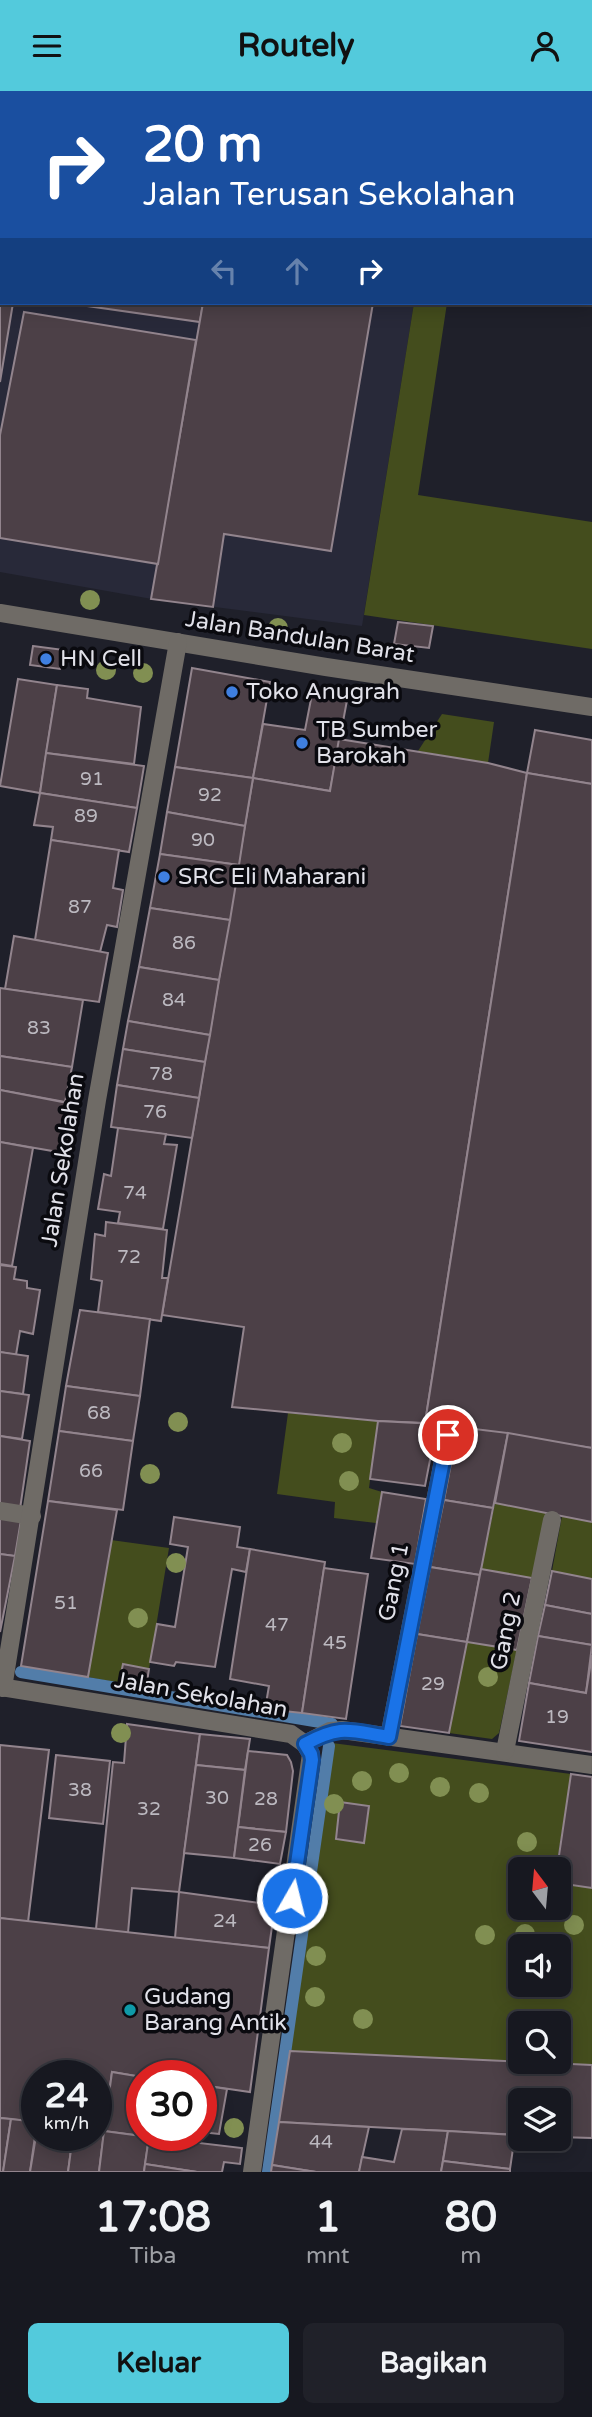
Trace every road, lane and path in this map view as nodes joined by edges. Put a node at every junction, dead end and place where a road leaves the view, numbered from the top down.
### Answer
1 (0, 613) edge
2 (178, 642) junction
3 (592, 707) edge
4 (448, 1435) dead end
5 (0, 1511) edge
6 (32, 1515) junction
7 (552, 1520) dead end
8 (2, 1687) edge
9 (389, 1737) junction
10 (305, 1744) junction
11 (505, 1751) junction
12 (592, 1765) edge
13 (252, 2172) edge

1 - 2 street, Jalan Bandulan Barat
2 - 3 street, Jalan Bandulan Barat
2 - 6 street, Jalan Sekolahan
4 - 9 street, Gang 1
5 - 6 street
6 - 8 street, Jalan Sekolahan
7 - 11 street, Gang 2
8 - 10 street, Jalan Sekolahan
9 - 10 street
9 - 11 street
10 - 13 street
11 - 12 street

